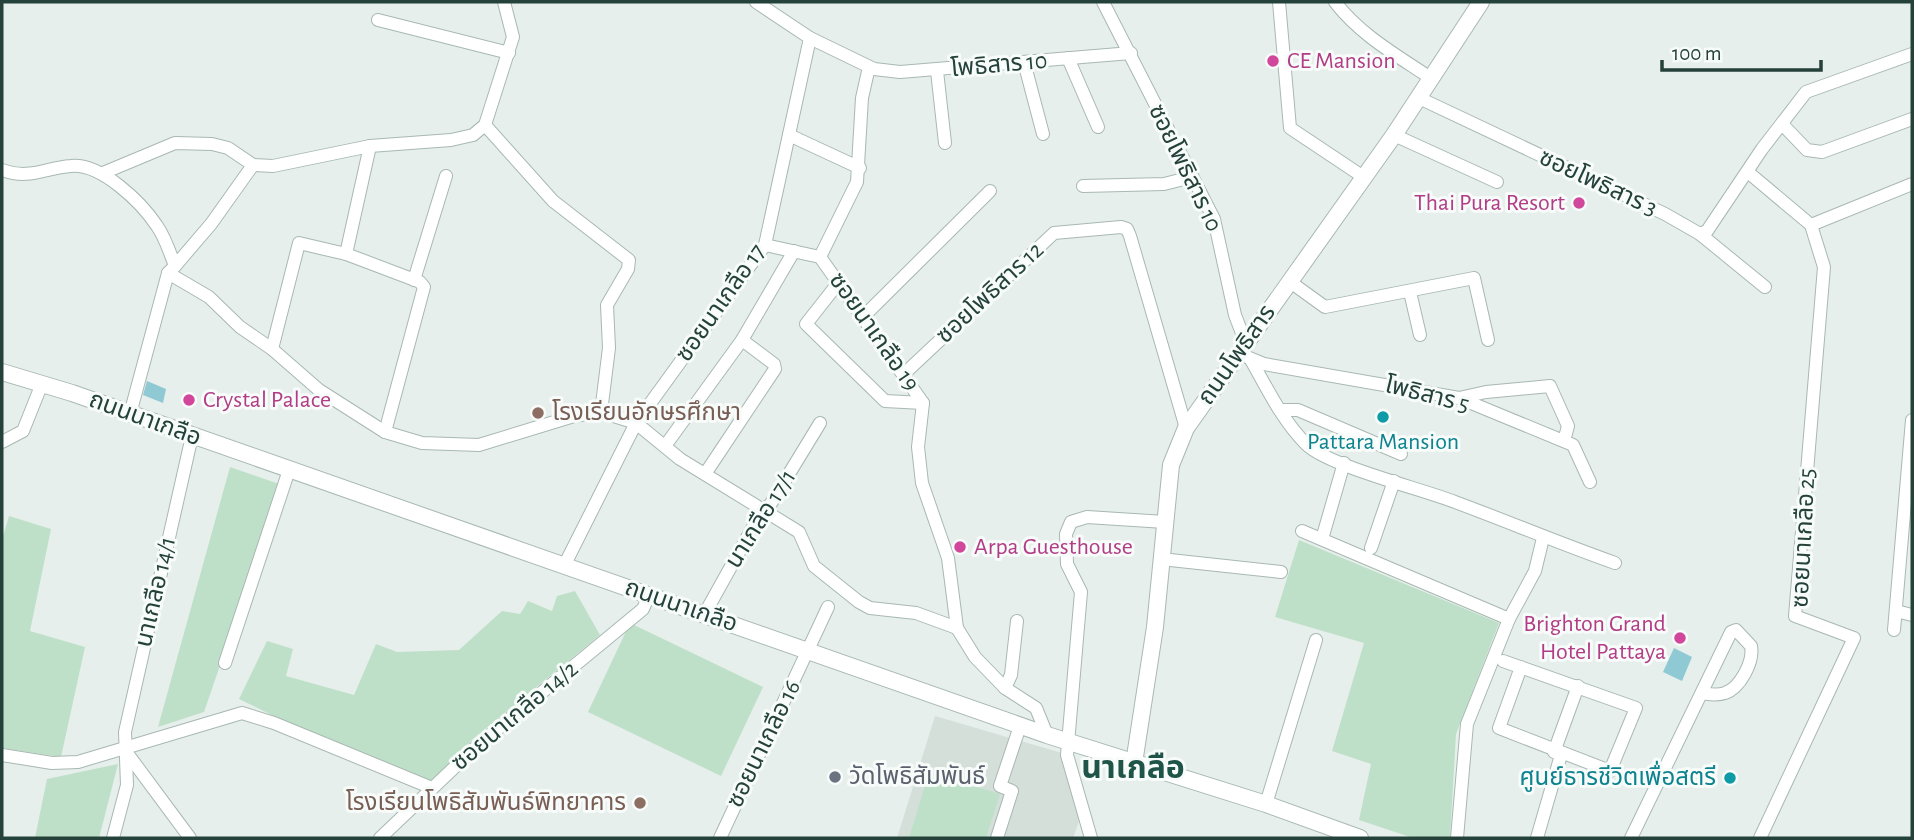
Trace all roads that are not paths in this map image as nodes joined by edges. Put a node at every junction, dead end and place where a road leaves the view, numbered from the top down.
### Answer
1 (504, 2) edge
2 (756, 2) edge
3 (1103, 2) edge
4 (1279, 2) edge
5 (1335, 2) edge
6 (1481, 2) edge
7 (378, 20) dead end
8 (810, 38) junction
9 (509, 52) junction
10 (1130, 53) junction
11 (1912, 54) edge
12 (1068, 58) junction
13 (1024, 62) junction
14 (869, 67) junction
15 (937, 71) junction
16 (1432, 79) junction
17 (1419, 98) junction
18 (1912, 119) edge
19 (485, 125) junction
20 (1783, 125) junction
21 (1098, 127) dead end
22 (1043, 134) dead end
23 (789, 135) junction
24 (1394, 135) junction
25 (945, 143) dead end
26 (370, 146) junction
27 (253, 165) junction
28 (860, 168) junction
29 (2, 170) edge
30 (103, 173) junction
31 (1749, 173) junction
32 (446, 176) dead end
33 (1362, 176) junction
34 (1192, 177) junction
35 (1497, 182) dead end
36 (1912, 184) edge
37 (1083, 186) dead end
38 (990, 191) dead end
39 (1811, 225) junction
40 (1700, 234) junction
41 (765, 245) junction
42 (794, 251) junction
43 (346, 254) junction
44 (820, 257) junction
45 (171, 269) junction
46 (414, 280) junction
47 (1289, 281) junction
48 (839, 282) junction
49 (1765, 287) dead end
50 (1410, 292) junction
51 (864, 316) junction
52 (1420, 335) dead end
53 (742, 340) junction
54 (1488, 340) dead end
55 (272, 349) junction
56 (1244, 351) junction
57 (2, 372) edge
58 (905, 373) junction
59 (41, 386) junction
60 (1459, 398) junction
61 (923, 403) junction
62 (1281, 410) junction
63 (601, 412) junction
64 (130, 414) junction
65 (1912, 420) edge
66 (636, 423) junction
67 (820, 423) dead end
68 (1186, 428) junction
69 (384, 432) junction
70 (192, 436) junction
71 (1564, 441) junction
72 (2, 442) edge
73 (666, 446) junction
74 (1401, 454) dead end
75 (1344, 463) junction
76 (289, 470) junction
77 (705, 474) junction
78 (1394, 481) junction
79 (1590, 482) dead end
80 (763, 509) junction
81 (1165, 522) junction
82 (1302, 531) dead end
83 (1543, 538) junction
84 (1322, 539) junction
85 (1371, 548) dead end
86 (1161, 559) junction
87 (1615, 563) dead end
88 (564, 566) junction
89 (1281, 572) dead end
90 (649, 595) junction
91 (828, 607) dead end
92 (1896, 611) junction
93 (704, 615) junction
94 (1912, 615) edge
95 (1509, 619) junction
96 (1017, 621) dead end
97 (957, 628) junction
98 (1894, 630) dead end
99 (1316, 640) dead end
100 (809, 650) junction
101 (1503, 661) dead end
102 (225, 663) dead end
103 (1521, 667) junction
104 (1578, 686) junction
105 (1005, 688) junction
106 (1702, 693) junction
107 (1020, 726) junction
108 (1047, 735) junction
109 (1067, 742) junction
110 (124, 749) junction
111 (1558, 753) junction
112 (2, 755) edge
113 (1134, 763) junction
114 (432, 788) junction
115 (1266, 804) junction
116 (113, 838) edge
117 (190, 838) edge
118 (380, 838) edge
119 (720, 838) edge
120 (996, 838) edge
121 (1091, 838) edge
122 (1360, 838) edge
123 (1457, 838) edge
124 (1537, 838) edge
125 (1631, 838) edge
126 (1760, 838) edge

1 - 9 street
2 - 8 street
3 - 10 street, ซอยโพธิสาร 10
4 - 33 street
5 - 16 street
6 - 16 street, ถนนโพธิสาร
7 - 9 street
8 - 14 street, โพธิสาร 10
8 - 23 street, ซอยนาเกลือ 17
9 - 19 street
10 - 12 street, โพธิสาร 10
10 - 34 street, ซอยโพธิสาร 10
11 - 20 street
12 - 13 street, โพธิสาร 10
12 - 21 street
13 - 15 street, โพธิสาร 10
13 - 22 street
14 - 15 street, โพธิสาร 10
14 - 28 street, ซอยนาเกลือ 19
15 - 25 street
16 - 17 street, ถนนโพธิสาร
17 - 24 street, ถนนโพธิสาร
17 - 40 street, ซอยโพธิสาร 3
18 - 20 street
19 - 26 street
19 - 63 street
20 - 31 street
23 - 28 street
23 - 41 street, ซอยนาเกลือ 17
24 - 33 street, ถนนโพธิสาร
24 - 35 street
26 - 27 street
26 - 43 street
27 - 30 street
27 - 45 street
28 - 44 street, ซอยนาเกลือ 19
29 - 30 street
30 - 45 street
31 - 39 street
31 - 40 street
32 - 46 street
33 - 47 street, ถนนโพธิสาร
34 - 37 street
34 - 56 street, ซอยโพธิสาร 10
36 - 39 street
38 - 51 street
39 - 126 street, ซอยนาเกลือ 25
40 - 49 street, ซอยโพธิสาร 3
41 - 42 street
41 - 66 street, ซอยนาเกลือ 17
42 - 44 street
42 - 53 street
43 - 46 street
43 - 55 street
44 - 48 street, ซอยนาเกลือ 19
45 - 55 street
45 - 64 street
46 - 69 street
47 - 50 street
47 - 56 street, ถนนโพธิสาร
48 - 51 street, ซอยนาเกลือ 19
48 - 61 street
50 - 52 street
50 - 54 street
51 - 58 street, ซอยนาเกลือ 19
53 - 73 street
53 - 77 street
55 - 69 street
56 - 60 street, โพธิสาร 5
56 - 62 street, ซอยโพธิสาร 10
56 - 68 street, ถนนโพธิสาร
57 - 59 street, ถนนนาเกลือ
58 - 61 street, ซอยนาเกลือ 19
58 - 68 street, ซอยโพธิสาร 12
59 - 64 street, ถนนนาเกลือ
59 - 72 street
60 - 71 street, โพธิสาร 5
60 - 71 street
61 - 97 street, ซอยนาเกลือ 19
62 - 74 street
62 - 75 street, ซอยโพธิสาร 10
63 - 66 street
63 - 69 street
64 - 70 street, ถนนนาเกลือ
65 - 92 street
66 - 73 street
66 - 88 street, ซอยนาเกลือ 17
67 - 80 street, นาเกลือ 17/1
68 - 81 street, ถนนโพธิสาร
70 - 76 street, ถนนนาเกลือ
70 - 110 street, นาเกลือ 14/1
71 - 79 street
73 - 77 street
75 - 78 street, ซอยโพธิสาร 10
75 - 84 street
76 - 88 street, ถนนนาเกลือ
76 - 102 street
77 - 80 street
78 - 83 street, ซอยโพธิสาร 10
78 - 85 street
80 - 93 street, นาเกลือ 17/1
80 - 97 street
81 - 86 street, ถนนโพธิสาร
81 - 109 street
82 - 84 street
83 - 87 street, ซอยโพธิสาร 10
83 - 95 street
84 - 95 street
86 - 89 street
86 - 113 street, ถนนโพธิสาร
88 - 90 street, ถนนนาเกลือ
90 - 93 street, ถนนนาเกลือ
90 - 114 street, ซอยนาเกลือ 14/2
91 - 100 street, ซอยนาเกลือ 16
92 - 94 street
92 - 98 street
93 - 100 street, ถนนนาเกลือ
95 - 123 street
96 - 105 street
97 - 105 street, ซอยนาเกลือ 19
99 - 115 street
100 - 107 street, ถนนนาเกลือ
100 - 119 street, ซอยนาเกลือ 16
101 - 103 street
103 - 104 street
103 - 111 street
104 - 111 street
104 - 111 street
105 - 108 street, ซอยนาเกลือ 19
106 - 106 street
106 - 125 street
107 - 108 street, ถนนนาเกลือ
107 - 120 street
108 - 109 street, ถนนนาเกลือ
109 - 113 street, ถนนนาเกลือ
109 - 121 street
110 - 112 street
110 - 114 street
110 - 116 street, นาเกลือ 14/1
110 - 117 street
111 - 124 street
113 - 115 street, ถนนนาเกลือ
114 - 118 street, ซอยนาเกลือ 14/2
115 - 122 street, ถนนนาเกลือ

